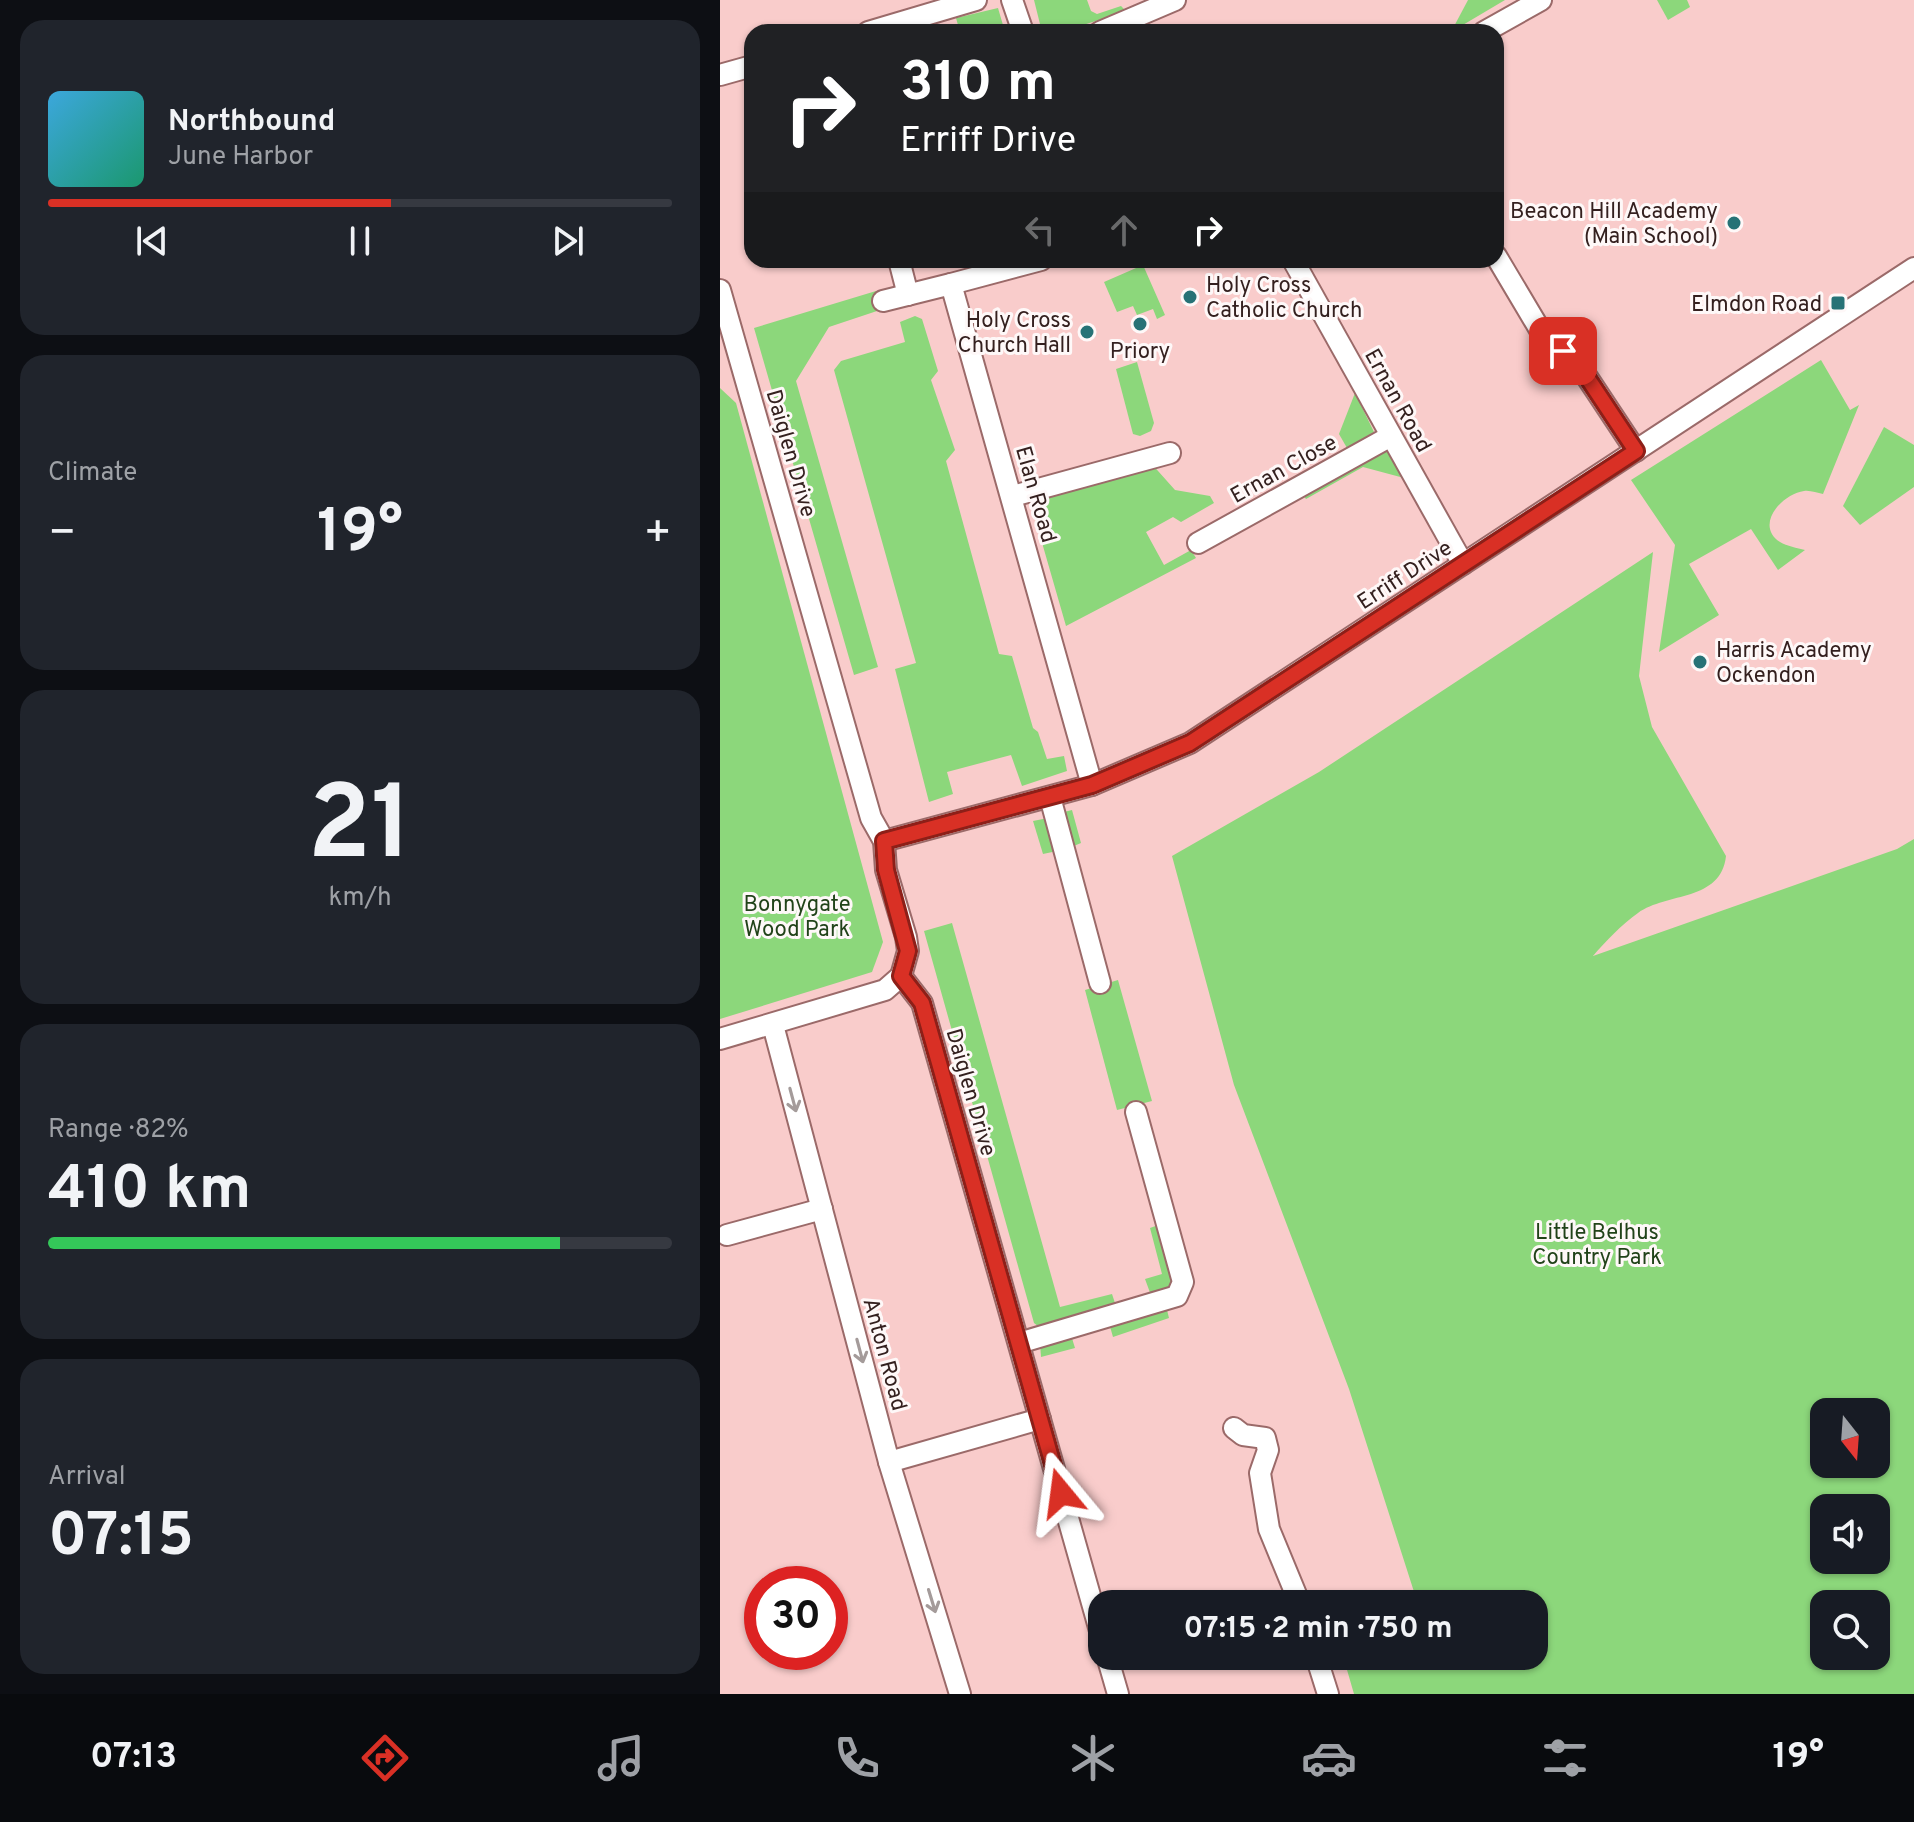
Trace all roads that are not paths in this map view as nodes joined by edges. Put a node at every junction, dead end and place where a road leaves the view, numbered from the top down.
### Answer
1 (976, 0) edge
2 (1012, 0) edge
3 (1175, 0) edge
4 (1541, 0) edge
5 (1520, 5) edge
6 (895, 24) edge
7 (1020, 24) edge
8 (1119, 24) edge
9 (1495, 24) edge
10 (744, 68) edge
11 (720, 75) edge
12 (901, 268) edge
13 (1011, 268) edge
14 (1297, 268) edge
15 (1503, 268) edge
16 (1914, 268) edge
17 (951, 284) junction
18 (720, 290) edge
19 (908, 295) junction
20 (883, 301) dead end
21 (728, 348) edge
22 (1391, 436) junction
23 (1636, 451) junction
24 (1170, 453) dead end
25 (1013, 496) junction
26 (1198, 543) dead end
27 (1463, 564) junction
28 (1092, 785) junction
29 (1050, 797) junction
30 (884, 841) junction
31 (901, 976) junction
32 (1100, 983) dead end
33 (773, 1025) junction
34 (720, 1039) edge
35 (1136, 1112) dead end
36 (822, 1209) junction
37 (727, 1235) dead end
38 (1019, 1343) junction
39 (1040, 1419) junction
40 (1234, 1428) dead end
41 (889, 1462) junction
42 (1088, 1590) edge
43 (1294, 1590) edge
44 (1111, 1670) edge
45 (1320, 1670) edge
46 (960, 1694) edge
47 (1118, 1694) edge
48 (1328, 1694) edge

1 - 6 street
2 - 7 street
3 - 8 street
4 - 5 street
5 - 9 street
10 - 11 street
12 - 19 street
13 - 17 street
14 - 22 street, Ernan Road
15 - 23 street
16 - 23 street, Erriff Drive
17 - 19 street
17 - 25 street, Elan Road
18 - 21 street, Daiglen Drive
19 - 20 street
21 - 30 street, Daiglen Drive
22 - 26 street, Ernan Close
22 - 27 street, Ernan Road
23 - 27 street, Erriff Drive
24 - 25 street
25 - 28 street, Elan Road
27 - 28 street, Erriff Drive
28 - 29 street, Erriff Drive
29 - 30 street, Erriff Drive
29 - 32 street
30 - 31 street, Daiglen Drive
31 - 33 street
31 - 38 street, Daiglen Drive
33 - 34 street
33 -> 36 street, Anton Road
35 - 38 street
36 - 37 street
36 -> 41 street, Anton Road
38 - 39 street, Daiglen Drive
39 - 41 street
39 - 42 street, Daiglen Drive
40 - 43 street
41 -> 46 street, Anton Road
44 - 47 street
45 - 48 street

